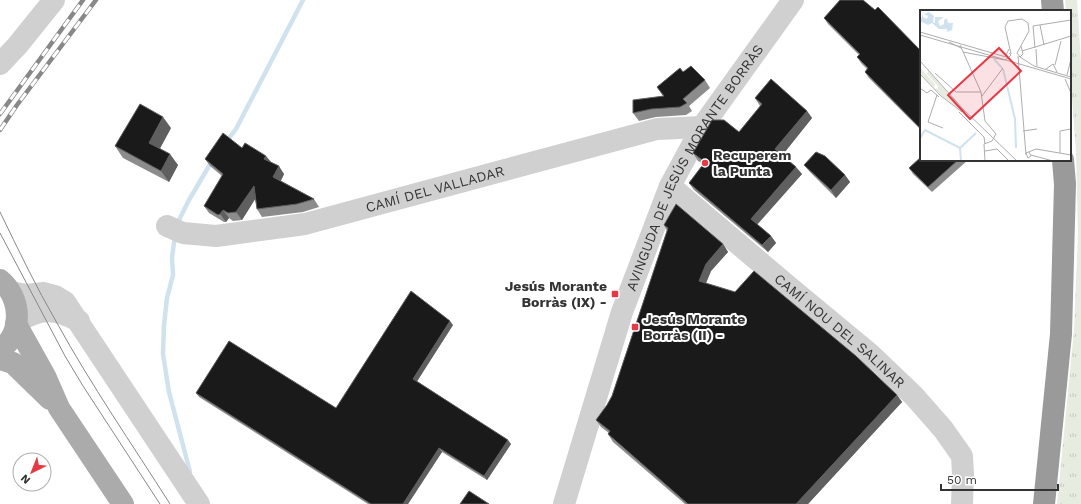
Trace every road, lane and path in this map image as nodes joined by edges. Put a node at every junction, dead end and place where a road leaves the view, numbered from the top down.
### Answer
1 (54, 0) edge
2 (792, 0) edge
3 (1052, 0) edge
4 (1053, 10) edge
5 (0, 64) edge
6 (702, 126) junction
7 (1063, 161) edge
8 (670, 186) junction
9 (167, 226) dead end
10 (6, 286) edge
11 (78, 321) junction
12 (17, 323) junction
13 (0, 350) edge
14 (0, 359) edge
15 (60, 408) junction
16 (122, 504) edge
17 (199, 504) edge
18 (564, 504) edge
19 (962, 504) edge
20 (1044, 504) edge

1 - 5 street
2 - 6 street, AVINGUDA DE JESÚS MORANTE BORRÀS
3 - 4 highway
6 - 8 street, AVINGUDA DE JESÚS MORANTE BORRÀS
6 - 9 street, CAMÍ DEL VALLADAR
7 - 20 highway
8 - 18 street, AVINGUDA DE JESÚS MORANTE BORRÀS
8 - 19 street, CAMÍ NOU DEL SALINAR
10 - 11 street
10 - 12 main road
11 - 12 street
11 - 17 street
12 - 13 main road
12 - 15 main road
14 - 15 main road
15 - 16 main road

